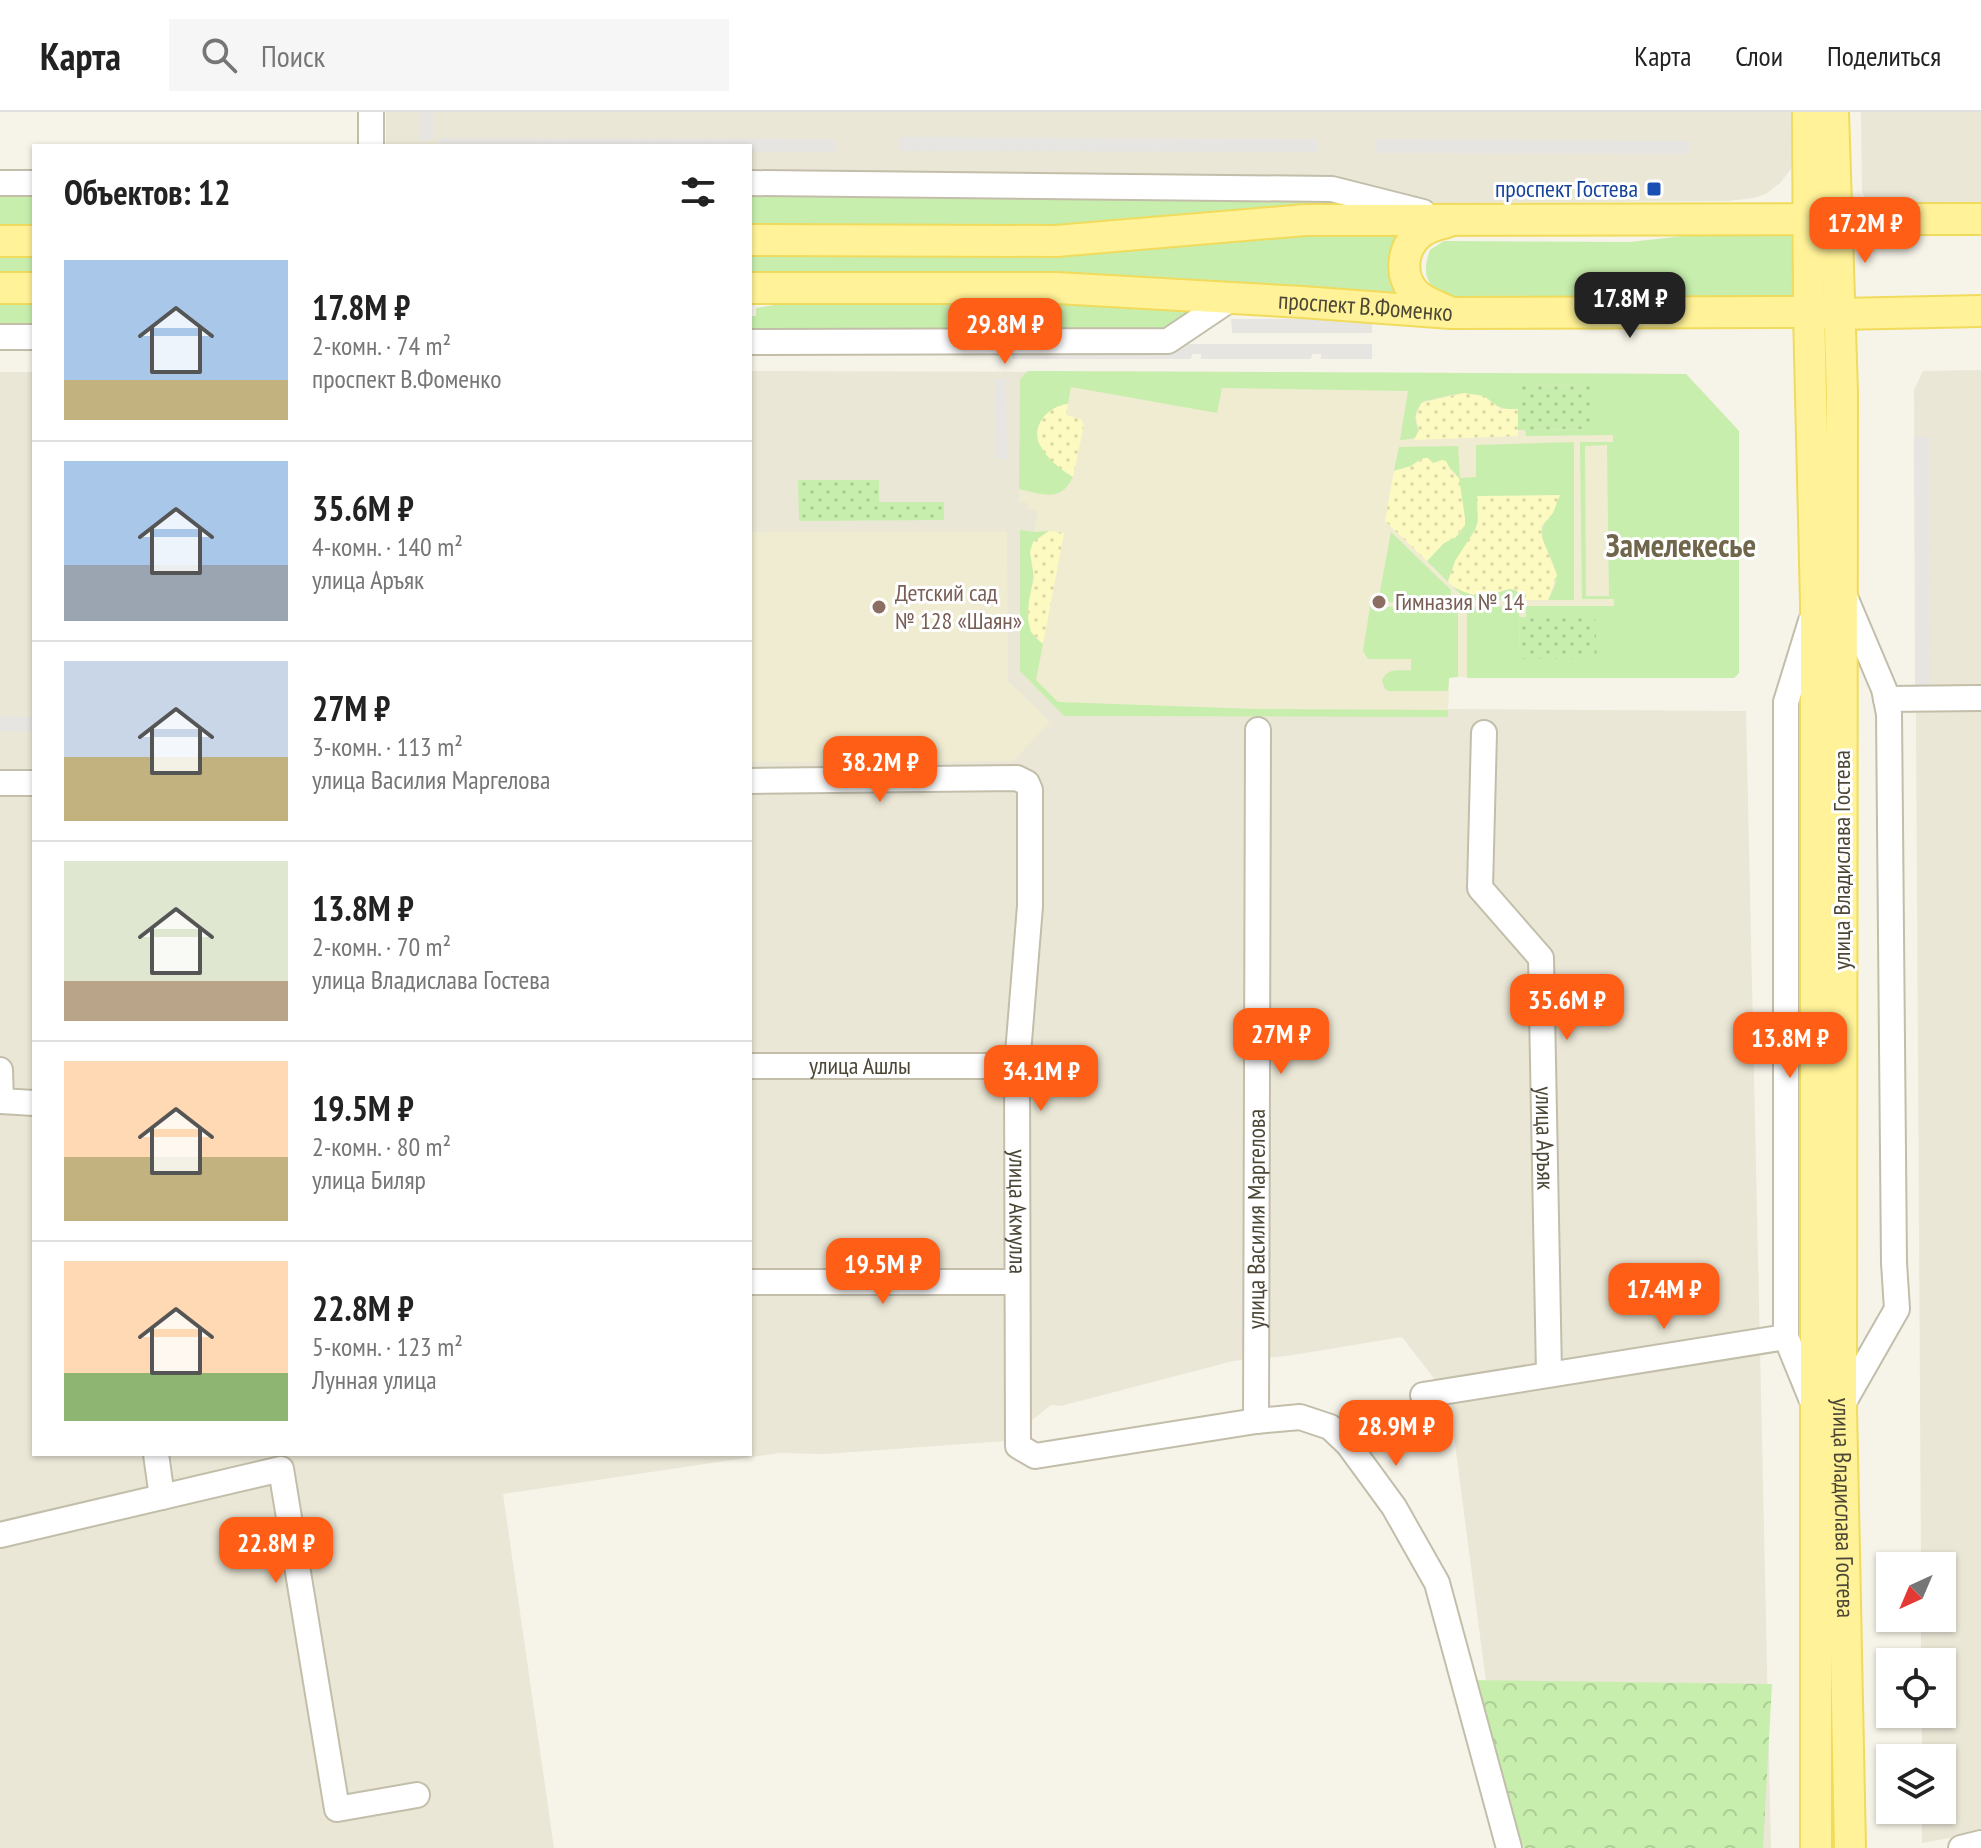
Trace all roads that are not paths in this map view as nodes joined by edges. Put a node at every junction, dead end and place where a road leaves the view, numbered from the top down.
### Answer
1 (371, 112) edge
2 (1808, 112) edge
3 (1833, 112) edge
4 (371, 144) edge
5 (0, 183) edge
6 (32, 183) edge
7 (752, 183) edge
8 (1822, 219) junction
9 (1981, 219) edge
10 (1452, 220) junction
11 (752, 240) edge
12 (0, 241) edge
13 (32, 241) edge
14 (0, 288) edge
15 (32, 288) edge
16 (752, 288) edge
17 (1232, 298) junction
18 (1981, 311) edge
19 (1809, 312) junction
20 (1451, 313) junction
21 (1839, 314) junction
22 (0, 337) edge
23 (32, 337) edge
24 (752, 342) edge
25 (1830, 598) junction
26 (1981, 698) edge
27 (1886, 699) junction
28 (1258, 730) dead end
29 (1484, 733) dead end
30 (752, 781) edge
31 (0, 783) edge
32 (32, 783) edge
33 (752, 1066) edge
34 (1017, 1066) junction
35 (0, 1070) edge
36 (0, 1102) edge
37 (32, 1103) edge
38 (752, 1282) edge
39 (1016, 1282) junction
40 (1786, 1337) junction
41 (1549, 1374) junction
42 (1423, 1395) dead end
43 (1829, 1410) junction
44 (1256, 1421) junction
45 (156, 1456) edge
46 (162, 1497) junction
47 (0, 1535) edge
48 (417, 1795) dead end
49 (1981, 1843) edge
50 (1509, 1848) edge
51 (1816, 1848) edge
52 (1850, 1848) edge
53 (1961, 1848) edge

1 - 4 street
2 - 8 main road, улица Владислава Гостева
3 - 8 main road, улица Владислава Гостева
5 - 6 street
7 - 10 street
8 - 9 main road
8 - 10 main road
8 - 19 main road, улица Владислава Гостева
8 - 21 main road, улица Владислава Гостева
10 - 11 main road
10 - 20 main road
12 - 13 main road
14 - 15 main road
16 - 17 main road, проспект В.Фоменко
17 - 20 main road, проспект В.Фоменко
17 - 24 street
18 - 21 main road, проспект В.Фоменко
19 - 20 main road, проспект В.Фоменко
19 - 21 main road, проспект В.Фоменко
19 - 25 main road, улица Владислава Гостева
21 - 25 main road, улица Владислава Гостева
22 - 23 street
25 - 27 street
25 - 40 street
25 - 43 main road, улица Владислава Гостева
26 - 27 street
27 - 43 street
28 - 44 street, улица Василия Маргелова
29 - 41 street, улица Аръяк
30 - 34 street, улица Акмулла
31 - 32 street
33 - 34 street, улица Ашлы
34 - 39 street, улица Акмулла
35 - 36 street
36 - 37 street
38 - 39 street
39 - 44 street, улица Акмулла
40 - 41 street
40 - 43 street
41 - 42 street
43 - 51 main road, улица Владислава Гостева
43 - 52 main road, улица Владислава Гостева
44 - 50 street
45 - 46 street
46 - 47 street
46 - 48 street
49 - 53 street

